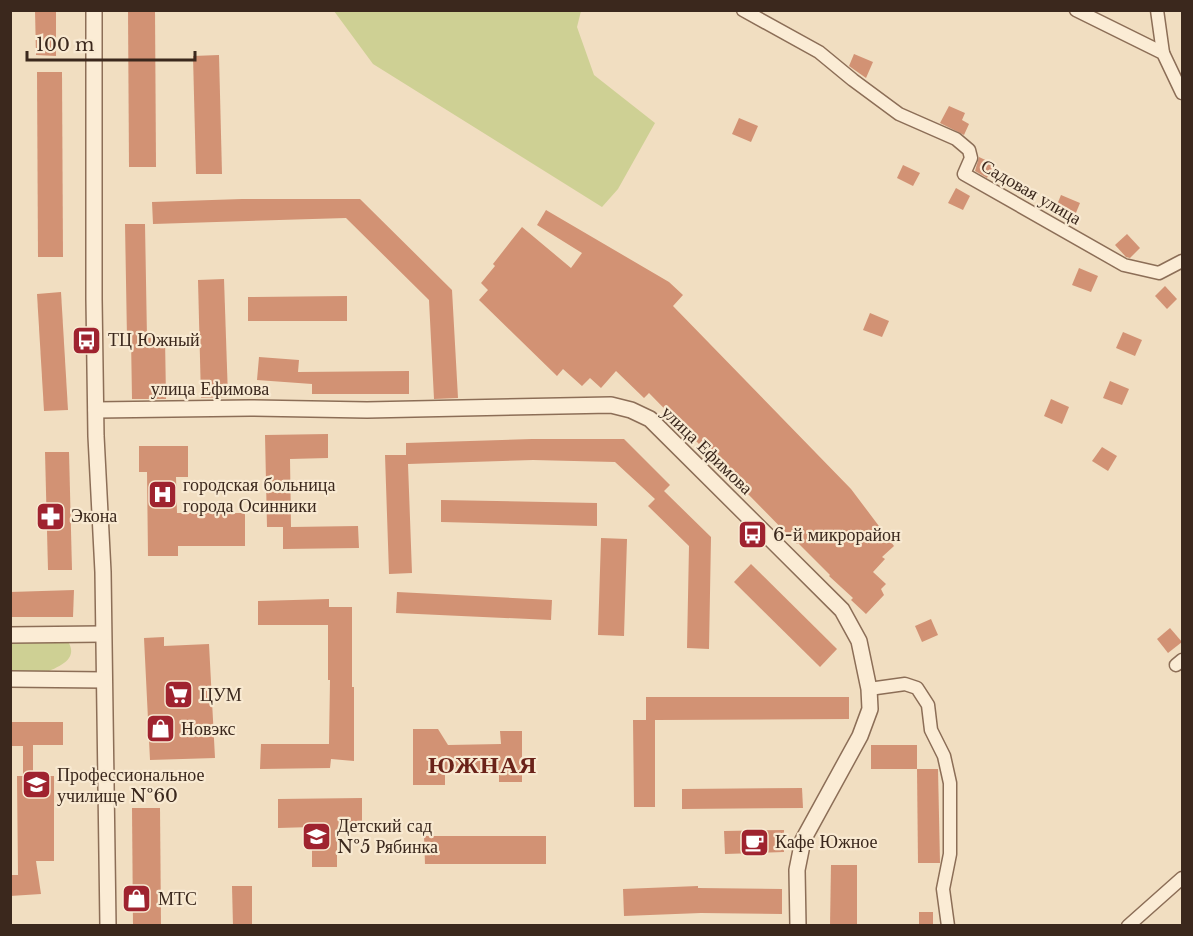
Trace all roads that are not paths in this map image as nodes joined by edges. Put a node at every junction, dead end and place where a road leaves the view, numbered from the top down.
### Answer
1 (94, 10) edge
2 (743, 10) edge
3 (1076, 10) edge
4 (1157, 10) edge
5 (1163, 53) junction
6 (1182, 93) edge
7 (1182, 261) edge
8 (96, 410) junction
9 (103, 634) junction
10 (10, 635) edge
11 (10, 679) edge
12 (104, 680) junction
13 (869, 689) junction
14 (1182, 878) edge
15 (108, 926) edge
16 (798, 926) edge
17 (948, 926) edge
18 (1128, 926) edge

1 - 8 street
2 - 7 street, Садовая улица
3 - 5 street
4 - 5 street
5 - 6 street
8 - 9 street
8 - 13 street, улица Ефимова
9 - 10 street
9 - 12 street
11 - 12 street
12 - 15 street
13 - 16 street, улица Ефимова
13 - 17 street
14 - 18 street

